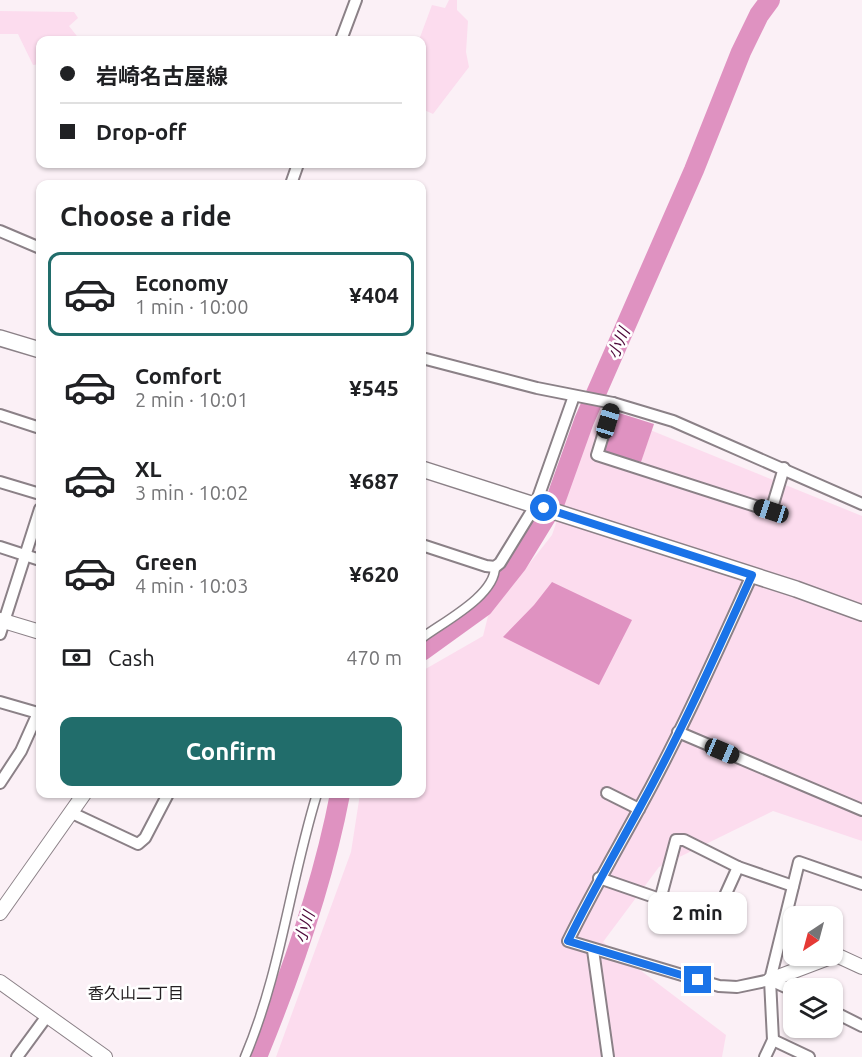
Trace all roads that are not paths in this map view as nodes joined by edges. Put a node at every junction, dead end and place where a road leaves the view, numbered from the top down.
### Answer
1 (356, 0) edge
2 (342, 36) edge
3 (0, 231) edge
4 (36, 246) edge
5 (0, 338) edge
6 (36, 349) edge
7 (426, 359) edge
8 (579, 397) junction
9 (608, 402) junction
10 (0, 415) edge
11 (36, 427) edge
12 (784, 468) junction
13 (426, 470) edge
14 (0, 482) edge
15 (36, 493) edge
16 (862, 504) edge
17 (539, 507) junction
18 (36, 523) edge
19 (426, 546) edge
20 (0, 547) edge
21 (26, 555) junction
22 (36, 559) edge
23 (495, 567) junction
24 (752, 575) junction
25 (862, 613) edge
26 (2, 625) edge
27 (36, 631) edge
28 (426, 635) edge
29 (0, 702) edge
30 (36, 712) edge
31 (36, 717) edge
32 (678, 732) junction
33 (0, 783) edge
34 (607, 793) dead end
35 (81, 798) edge
36 (166, 798) edge
37 (316, 798) edge
38 (639, 809) junction
39 (862, 810) edge
40 (72, 813) junction
41 (738, 867) junction
42 (599, 878) junction
43 (862, 884) edge
44 (793, 886) junction
45 (660, 900) junction
46 (0, 913) edge
47 (593, 950) junction
48 (862, 967) edge
49 (770, 980) junction
50 (0, 982) edge
51 (783, 986) edge
52 (47, 1016) junction
53 (843, 1016) edge
54 (862, 1026) edge
55 (773, 1040) junction
56 (17, 1057) edge
57 (105, 1057) edge
58 (245, 1057) edge
59 (608, 1057) edge
60 (765, 1057) edge
61 (809, 1057) edge

1 - 2 street
3 - 4 street
5 - 6 main road
7 - 8 street
8 - 9 street
8 - 17 street
9 - 12 street
9 - 12 street
10 - 11 street
12 - 16 street
13 - 17 main road
14 - 15 street
17 - 23 street
17 - 24 main road
18 - 21 street
19 - 23 street
20 - 21 street
21 - 22 street
21 - 26 street
23 - 28 street
24 - 25 main road
24 - 32 street
26 - 27 street
29 - 30 street
31 - 33 street
32 - 38 street
32 - 39 street
34 - 38 street
35 - 40 street
36 - 40 street
37 - 58 street
38 - 42 street
40 - 46 street
41 - 44 street
41 - 45 street
41 - 45 street
42 - 45 street
42 - 47 street
43 - 44 street
44 - 49 street
47 - 49 street
47 - 59 street
48 - 49 street
49 - 51 street
49 - 55 street
50 - 52 street
52 - 56 street
52 - 57 street
53 - 54 street
55 - 60 street
55 - 61 street

